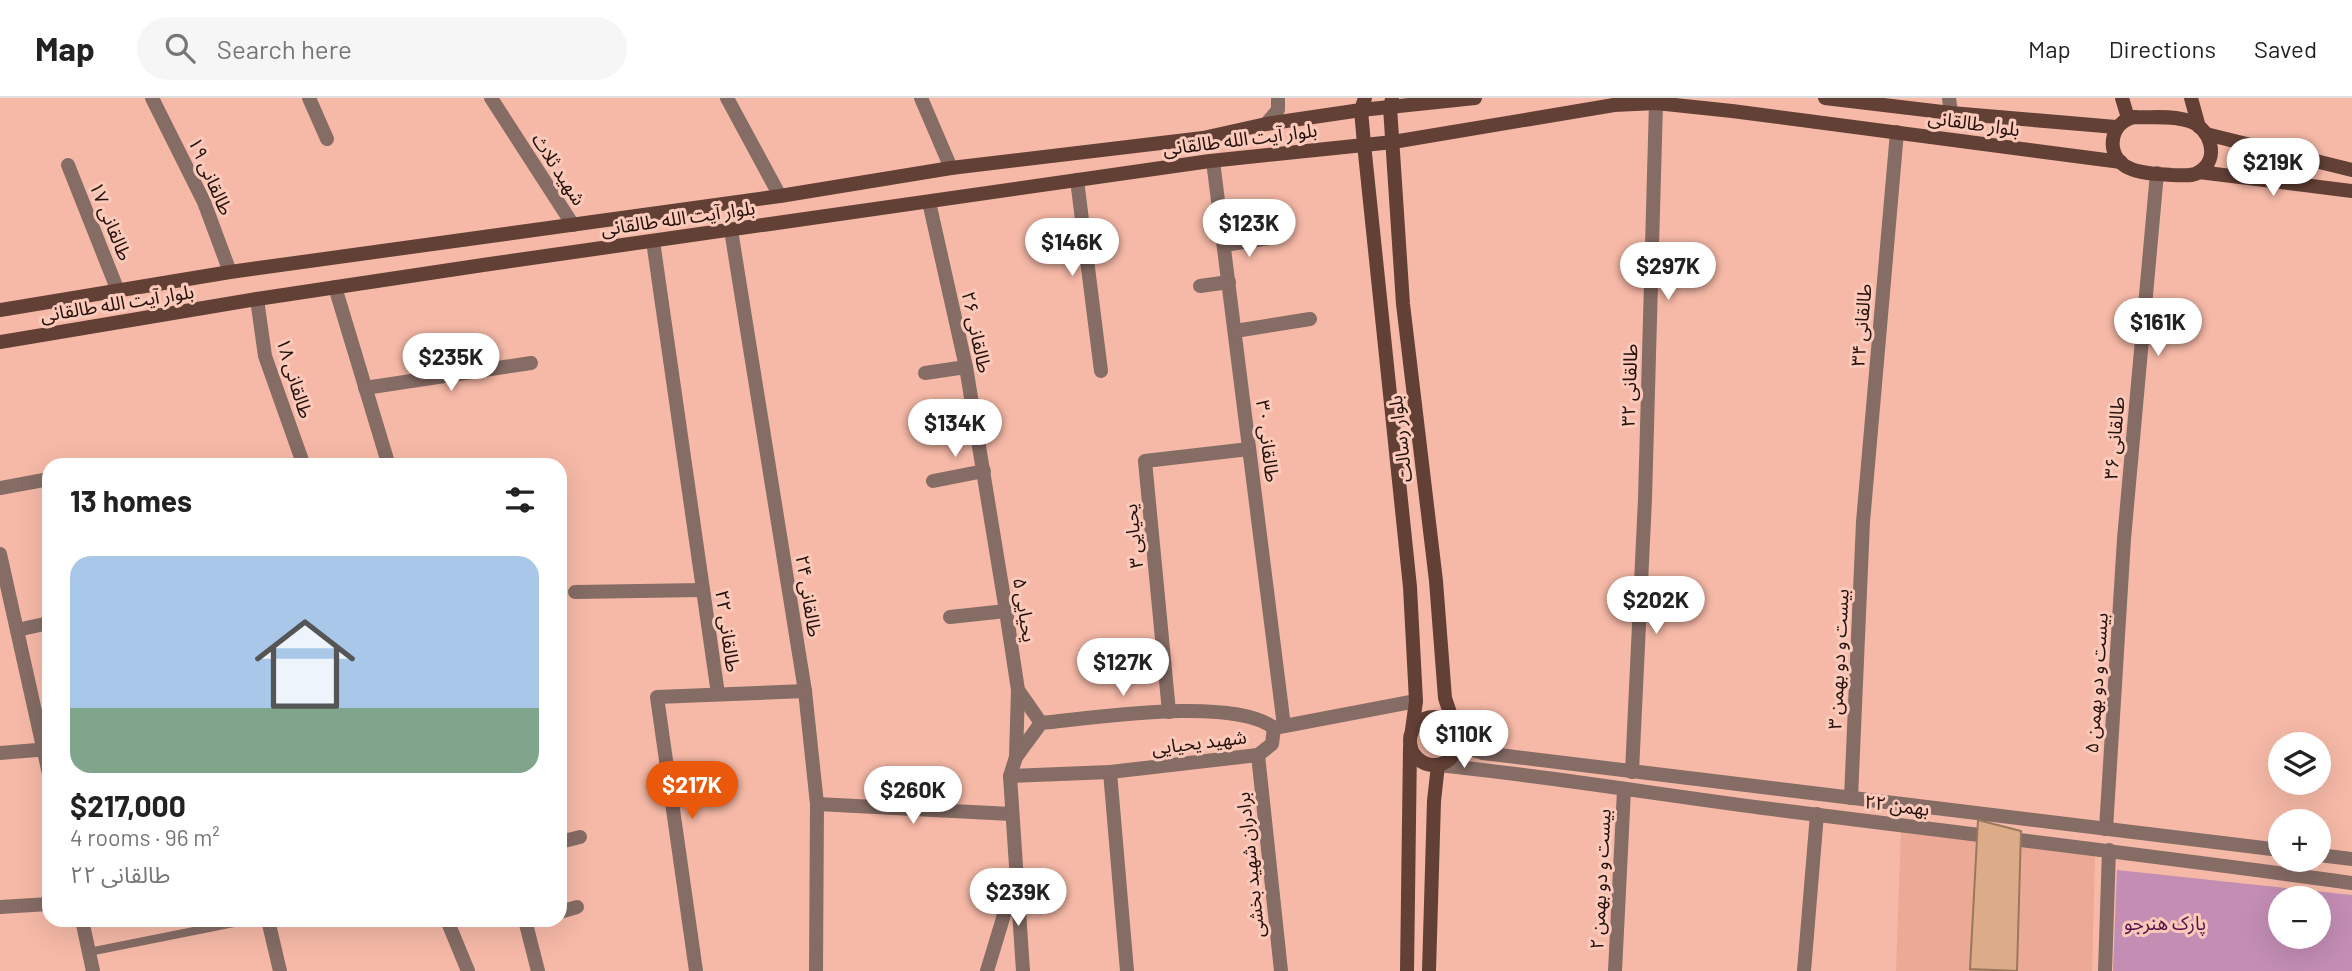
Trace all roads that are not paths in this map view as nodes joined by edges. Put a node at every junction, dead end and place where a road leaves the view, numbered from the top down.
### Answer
1 (152, 98) edge
2 (309, 98) edge
3 (491, 98) edge
4 (727, 98) edge
5 (921, 98) edge
6 (1278, 98) edge
7 (1825, 98) edge
8 (2122, 98) edge
9 (2191, 98) edge
10 (1464, 99) edge
11 (1391, 103) edge
12 (1656, 103) junction
13 (1363, 104) edge
14 (1950, 106) edge
15 (2128, 118) junction
16 (1266, 124) junction
17 (2116, 127) junction
18 (2203, 130) junction
19 (1897, 132) junction
20 (327, 139) dead end
21 (1393, 142) junction
22 (1364, 144) junction
23 (1141, 147) junction
24 (1213, 161) junction
25 (2120, 162) junction
26 (68, 165) dead end
27 (951, 168) junction
28 (1145, 170) junction
29 (2352, 170) edge
30 (2199, 172) junction
31 (2157, 173) junction
32 (1077, 180) junction
33 (2352, 191) edge
34 (780, 196) junction
35 (929, 202) junction
36 (573, 225) junction
37 (731, 230) junction
38 (1269, 238) dead end
39 (653, 241) junction
40 (1224, 245) junction
41 (578, 251) junction
42 (230, 272) junction
43 (1229, 282) junction
44 (1200, 286) dead end
45 (335, 287) junction
46 (118, 291) junction
47 (257, 299) junction
48 (0, 310) edge
49 (1310, 319) dead end
50 (1235, 331) junction
51 (0, 342) edge
52 (531, 363) dead end
53 (966, 367) junction
54 (1101, 371) dead end
55 (925, 373) dead end
56 (365, 387) junction
57 (1250, 449) junction
58 (300, 458) edge
59 (387, 458) edge
60 (984, 471) junction
61 (42, 480) edge
62 (933, 481) dead end
63 (0, 488) edge
64 (1863, 522) joint
65 (2124, 539) joint
66 (0, 554) edge
67 (703, 590) junction
68 (4, 592) edge
69 (575, 592) dead end
70 (1006, 611) junction
71 (950, 617) dead end
72 (42, 625) edge
73 (17, 630) junction
74 (1018, 690) junction
75 (805, 691) junction
76 (718, 694) junction
77 (1416, 701) junction
78 (1170, 712) junction
79 (1041, 723) junction
80 (1279, 727) junction
81 (1412, 730) junction
82 (42, 733) edge
83 (1457, 735) junction
84 (1410, 747) junction
85 (42, 750) edge
86 (0, 753) edge
87 (1258, 755) junction
88 (1016, 757) junction
89 (1438, 765) junction
90 (1110, 772) junction
91 (1632, 772) junction
92 (1010, 776) junction
93 (1624, 790) junction
94 (1851, 798) junction
95 (817, 804) junction
96 (1011, 814) junction
97 (1817, 814) junction
98 (2106, 829) junction
99 (580, 837) dead end
100 (567, 840) edge
101 (2268, 849) edge
102 (2109, 850) junction
103 (2331, 856) edge
104 (2352, 859) edge
105 (1016, 875) junction
106 (2352, 883) edge
107 (42, 904) edge
108 (0, 907) edge
109 (577, 907) dead end
110 (567, 910) edge
111 (84, 927) edge
112 (214, 927) edge
113 (270, 927) edge
114 (450, 927) edge
115 (528, 927) edge
116 (89, 952) junction
117 (93, 971) edge
118 (280, 971) edge
119 (468, 971) edge
120 (538, 971) edge
121 (696, 971) edge
122 (816, 971) edge
123 (987, 971) edge
124 (1023, 971) edge
125 (1127, 971) edge
126 (1281, 971) edge
127 (1407, 971) edge
128 (1430, 971) edge
129 (1615, 971) edge
130 (1804, 971) edge
131 (2105, 971) edge

1 - 42 street, طالقانی ۱۹
2 - 20 street
3 - 36 street, شهید ثلاث
4 - 34 street
5 - 27 street
6 - 16 street
7 - 14 main road, بلوار طالقانی
8 - 15 main road
9 - 18 main road
10 - 11 main road
11 - 13 main road
11 - 21 main road, بلوار رسالت
12 - 19 main road, بلوار طالقانی
12 - 21 main road, بلوار طالقانی
12 - 91 street, طالقانی ۳۲
13 - 16 main road, بلوار آیت الله طالقانی
13 - 22 main road, بلوار رسالت
14 - 17 main road, بلوار طالقانی
15 - 17 main road
15 - 18 main road
16 - 23 main road, بلوار آیت الله طالقانی
17 - 25 main road
18 - 29 main road
18 - 30 main road
19 - 25 main road, بلوار طالقانی
19 - 64 street, طالقانی ۳۴
21 - 22 main road, بلوار طالقانی
21 - 83 main road, بلوار رسالت
22 - 24 main road, بلوار آیت الله طالقانی
22 - 77 main road, بلوار رسالت
23 - 27 main road, بلوار آیت الله طالقانی
23 - 28 main road
24 - 28 main road, بلوار آیت الله طالقانی
24 - 40 street, طالقانی ۳۰
25 - 31 main road
26 - 46 street, طالقانی ۱۷
27 - 34 main road, بلوار آیت الله طالقانی
28 - 32 main road, بلوار آیت الله طالقانی
30 - 31 main road
30 - 33 main road
31 - 65 street, طالقانی ۳۶
32 - 35 main road, بلوار آیت الله طالقانی
32 - 54 street
34 - 36 main road, بلوار آیت الله طالقانی
35 - 37 main road, بلوار آیت الله طالقانی
35 - 53 street, طالقانی ۲۶
36 - 41 main road
36 - 42 main road, بلوار آیت الله طالقانی
37 - 39 main road, بلوار آیت الله طالقانی
37 - 75 street, طالقانی ۲۴
38 - 40 street
39 - 41 main road, بلوار آیت الله طالقانی
39 - 67 street, طالقانی ۲۲
40 - 43 street, طالقانی ۳۰
41 - 45 main road, بلوار آیت الله طالقانی
42 - 46 main road, بلوار آیت الله طالقانی
43 - 44 street
43 - 50 street, طالقانی ۳۰
45 - 47 main road, بلوار آیت الله طالقانی
45 - 56 street
46 - 48 main road, بلوار آیت الله طالقانی
47 - 51 main road, بلوار آیت الله طالقانی
47 - 58 street, طالقانی ۱۸
49 - 50 street
50 - 57 street, طالقانی ۳۰
52 - 56 street
53 - 55 street
53 - 60 street, طالقانی ۲۶
56 - 59 street
57 - 78 street, یحیایی ۳
57 - 80 street, طالقانی ۳۰
60 - 62 street
60 - 70 street, یحیایی ۵
61 - 63 street
64 - 94 street, بیست و دو بهمن ۳
65 - 98 street, بیست و دو بهمن ۵
66 - 68 street
67 - 69 street
67 - 76 street, طالقانی ۲۲
68 - 73 street
70 - 71 street
70 - 74 street, یحیایی ۵
72 - 73 street
73 - 82 street
74 - 79 street
74 - 88 street, یحیایی ۵
75 - 76 street
75 - 95 street, طالقانی ۲۴
76 - 121 street, طالقانی ۲۲
77 - 80 street
77 - 81 main road, بلوار رسالت
78 - 79 street
78 - 80 street
79 - 88 street
80 - 87 street, شهید یحیایی
81 - 83 main road
81 - 84 main road
83 - 89 main road
83 - 91 street, ۲۲ بهمن
84 - 89 main road
84 - 127 main road
85 - 86 street
87 - 90 street, شهید یحیایی
87 - 126 street, برادران شهید بخشی
88 - 92 street
89 - 93 street, ۲۲ بهمن
89 - 128 main road
90 - 92 street, شهید یحیایی
90 - 125 street
91 - 94 street, ۲۲ بهمن
92 - 96 street
93 - 97 street, ۲۲ بهمن
93 - 129 street, بیست و دو بهمن ۲
94 - 98 street, ۲۲ بهمن
95 - 96 street
95 - 122 street, طالقانی ۲۴
96 - 105 street
97 - 102 street, ۲۲ بهمن
97 - 130 street
98 - 101 street, ۲۲ بهمن
99 - 100 street
102 - 106 street, ۲۲ بهمن
102 - 131 street
103 - 104 street
105 - 123 street
105 - 124 street
107 - 108 street
109 - 110 street
111 - 116 street
112 - 116 lane
113 - 118 street
114 - 119 street
115 - 120 street
116 - 117 street

